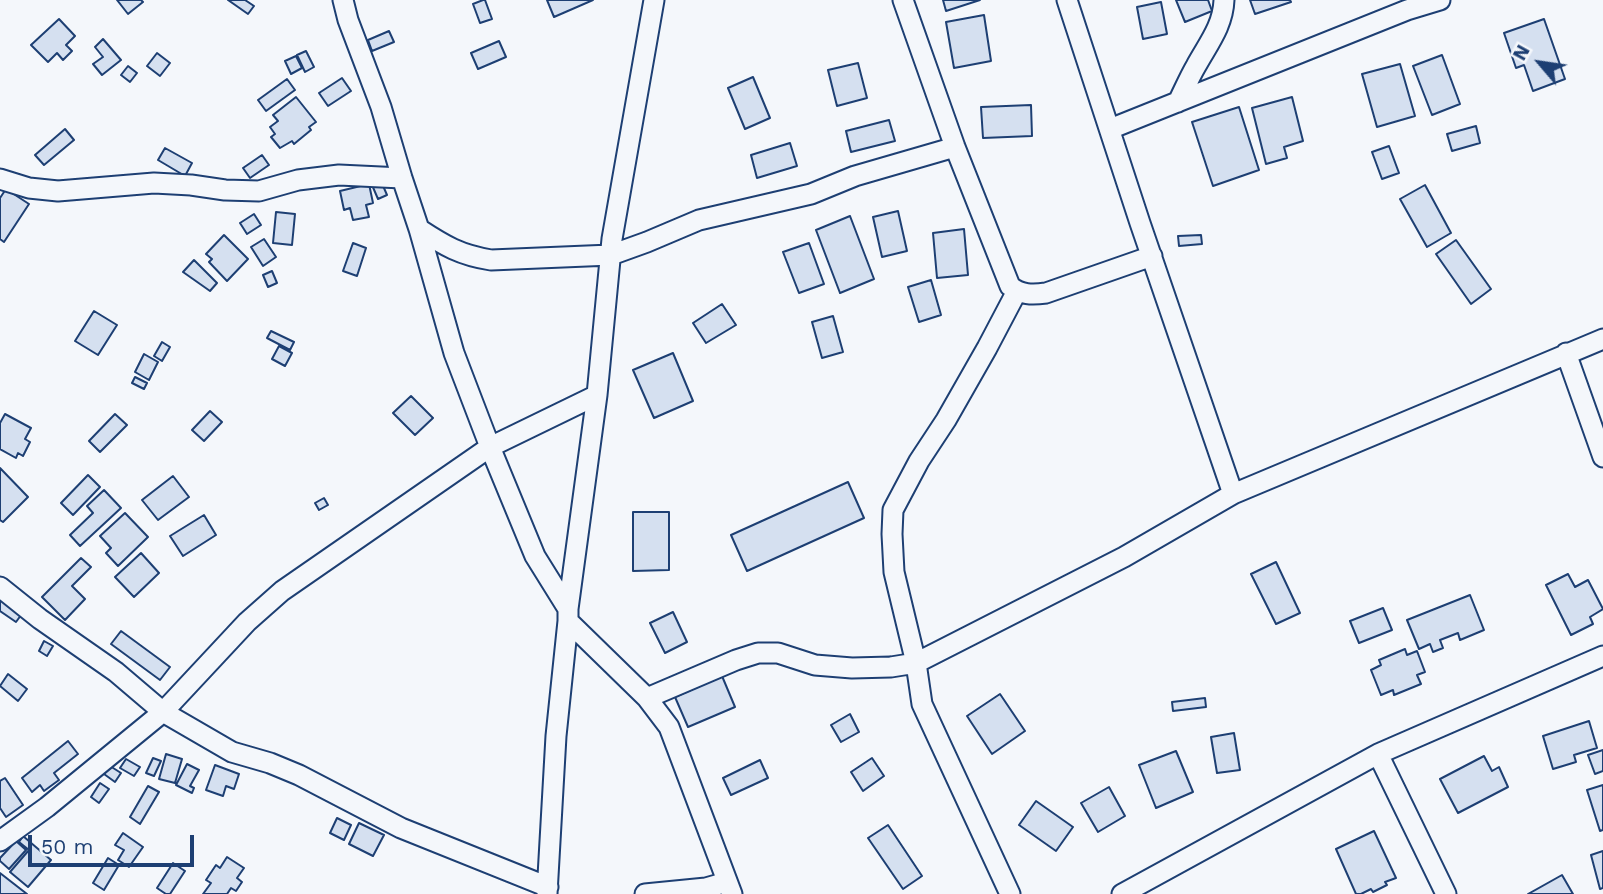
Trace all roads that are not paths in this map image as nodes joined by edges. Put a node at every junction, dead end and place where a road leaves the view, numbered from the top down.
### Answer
1 (343, 0) edge
2 (654, 0) edge
3 (903, 0) edge
4 (1067, 0) edge
5 (1224, 0) edge
6 (1440, 0) edge
7 (1178, 102) junction
8 (1110, 129) junction
9 (955, 147) junction
10 (402, 178) junction
11 (0, 179) edge
12 (419, 229) junction
13 (611, 255) junction
14 (1152, 257) junction
15 (1017, 291) junction
16 (1603, 339) edge
17 (1566, 353) junction
18 (597, 395) junction
19 (490, 447) junction
20 (1603, 457) edge
21 (1233, 494) junction
22 (0, 587) edge
23 (568, 615) junction
24 (1603, 656) edge
25 (916, 663) junction
26 (648, 698) junction
27 (163, 712) junction
28 (1378, 754) junction
29 (1, 837) edge
30 (729, 888) edge
31 (547, 891) edge
32 (645, 894) edge
33 (1010, 894) edge
34 (1122, 894) edge
35 (1446, 894) edge

1 - 10 street
2 - 13 street
3 - 9 street
4 - 8 street
5 - 7 street
6 - 7 street
7 - 8 street
8 - 14 street
9 - 13 street
9 - 15 street
10 - 11 street
10 - 12 street
12 - 13 street
12 - 19 street
13 - 18 street
14 - 15 street
14 - 21 street
15 - 25 street
16 - 17 street
17 - 20 street
17 - 21 street
18 - 19 street
18 - 23 street
19 - 23 street
19 - 27 street
21 - 25 street
22 - 27 street
23 - 26 street
23 - 31 street
24 - 28 street
25 - 26 street
25 - 33 street
26 - 30 street
27 - 29 street
27 - 31 street
28 - 34 street
28 - 35 street
30 - 32 street

